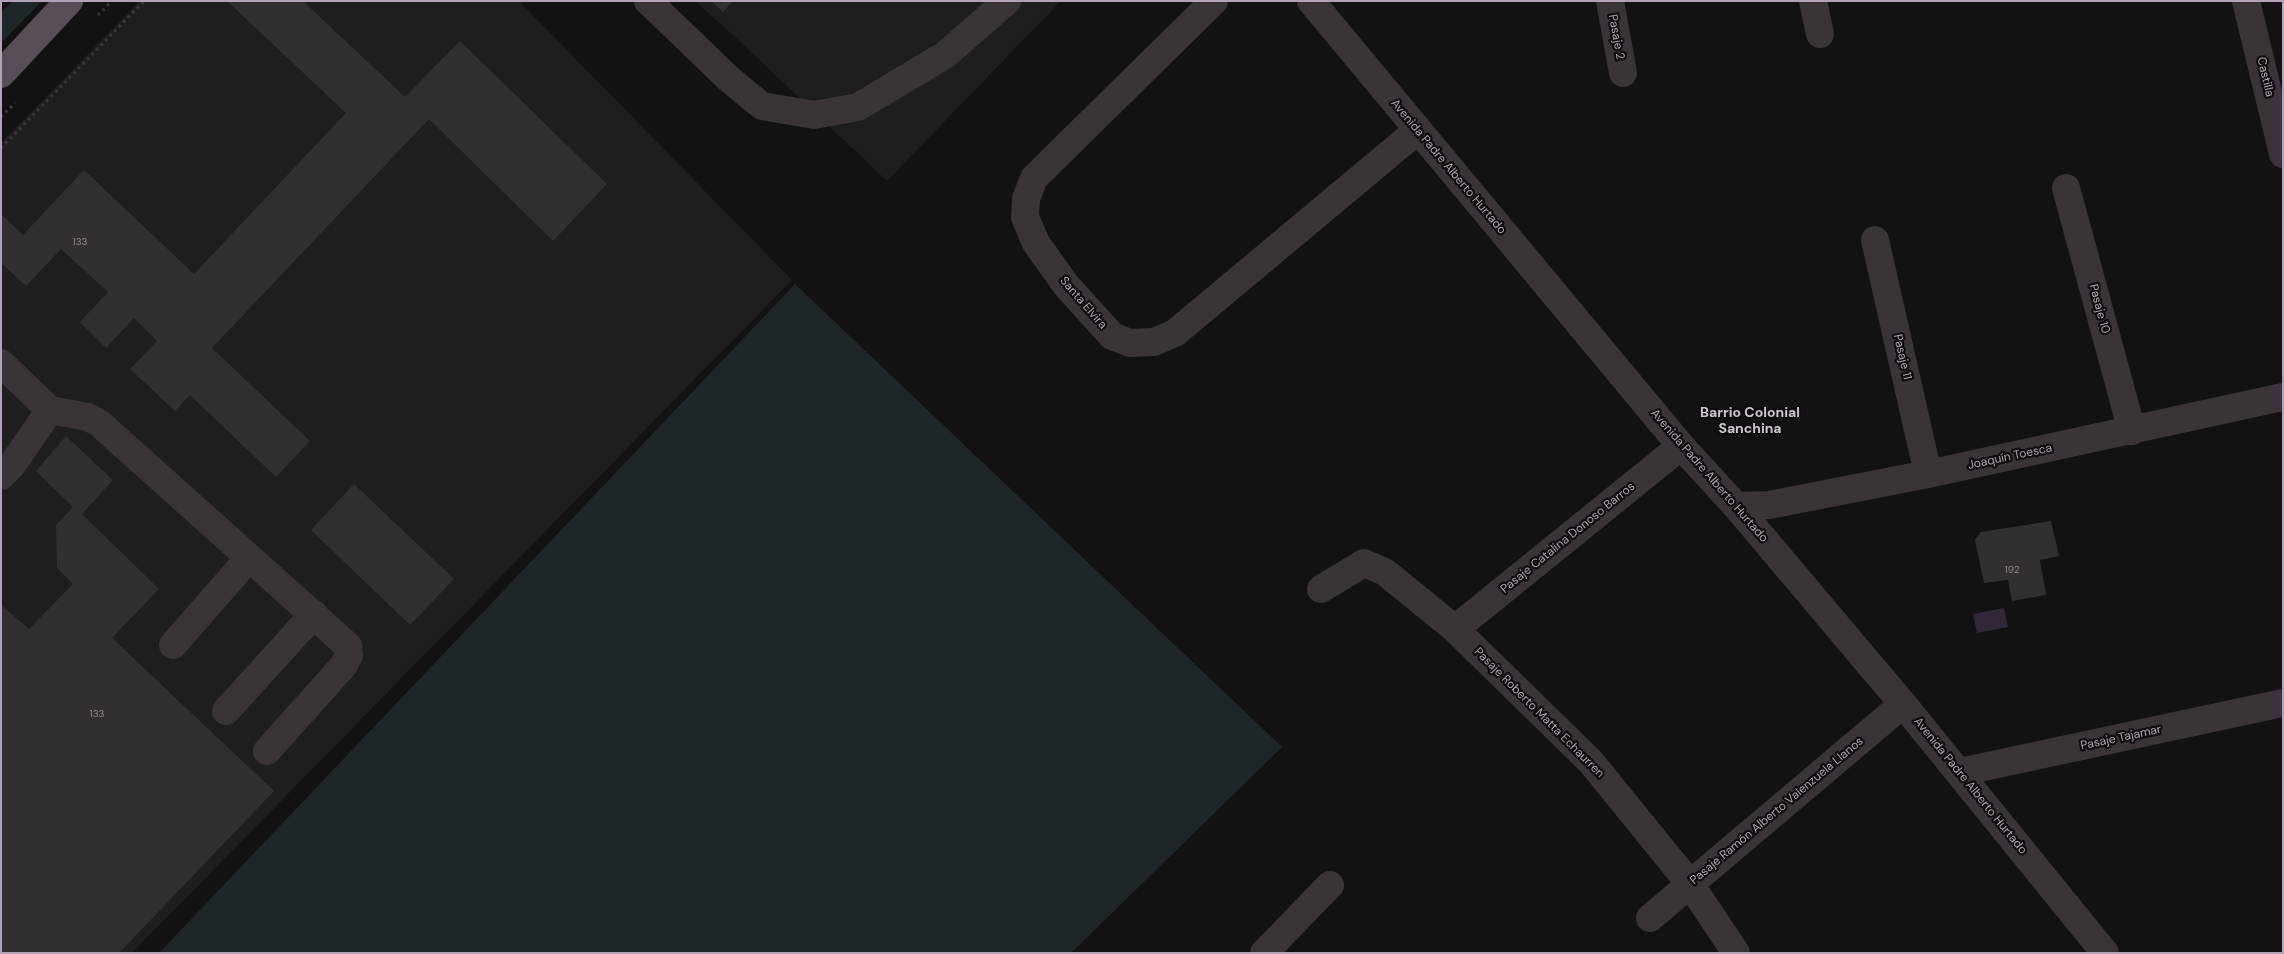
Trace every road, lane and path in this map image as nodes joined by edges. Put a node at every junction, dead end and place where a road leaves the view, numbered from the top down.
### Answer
1 (69, 1) edge
2 (144, 1) edge
3 (648, 1) edge
4 (1008, 1) edge
5 (1214, 1) edge
6 (1311, 1) edge
7 (1610, 1) edge
8 (1813, 1) edge
9 (2246, 1) edge
10 (1820, 34) dead end
11 (1622, 73) dead end
12 (1, 74) edge
13 (2274, 74) edge
14 (1418, 130) junction
15 (1, 148) edge
16 (2283, 154) edge
17 (2066, 188) dead end
18 (1875, 240) dead end
19 (1, 363) edge
20 (2283, 397) edge
21 (50, 410) junction
22 (2132, 431) junction
23 (1681, 446) junction
24 (1928, 474) junction
25 (1, 476) edge
26 (1736, 506) junction
27 (249, 558) junction
28 (1321, 589) dead end
29 (314, 614) junction
30 (1456, 629) junction
31 (173, 645) dead end
32 (2283, 703) edge
33 (1903, 704) junction
34 (226, 711) dead end
35 (267, 751) dead end
36 (1960, 772) junction
37 (1690, 884) junction
38 (1330, 885) dead end
39 (1650, 918) dead end
40 (1264, 953) edge
41 (1736, 953) edge
42 (2106, 953) edge

1 - 12 main road
2 - 15 path
3 - 4 street
5 - 14 street, Santa Elvira
6 - 14 street, Avenida Padre Alberto Hurtado
7 - 11 street, Pasaje 2
8 - 10 street
9 - 13 street, Castilla
13 - 16 street, Castilla
14 - 23 street, Avenida Padre Alberto Hurtado
17 - 22 street, Pasaje 10
18 - 24 street, Pasaje 11
19 - 21 street
20 - 22 street, Joaquín Toesca
21 - 25 street
21 - 27 street
22 - 24 street, Joaquín Toesca
23 - 26 street, Avenida Padre Alberto Hurtado
23 - 30 street, Pasaje Catalina Donoso Barros
24 - 26 street, Joaquín Toesca
26 - 33 street, Avenida Padre Alberto Hurtado
27 - 29 street
27 - 31 street
28 - 30 street, Pasaje Roberto Matta Echaurren
29 - 34 street
29 - 35 street
30 - 37 street, Pasaje Roberto Matta Echaurren
32 - 36 street, Pasaje Tajamar
33 - 36 street, Avenida Padre Alberto Hurtado
33 - 37 street, Pasaje Ramón Alberto Valenzuela Llanos
36 - 42 street, Avenida Padre Alberto Hurtado
37 - 39 street, Pasaje Ramón Alberto Valenzuela Llanos
37 - 41 street, Pasaje Roberto Matta Echaurren
38 - 40 street

